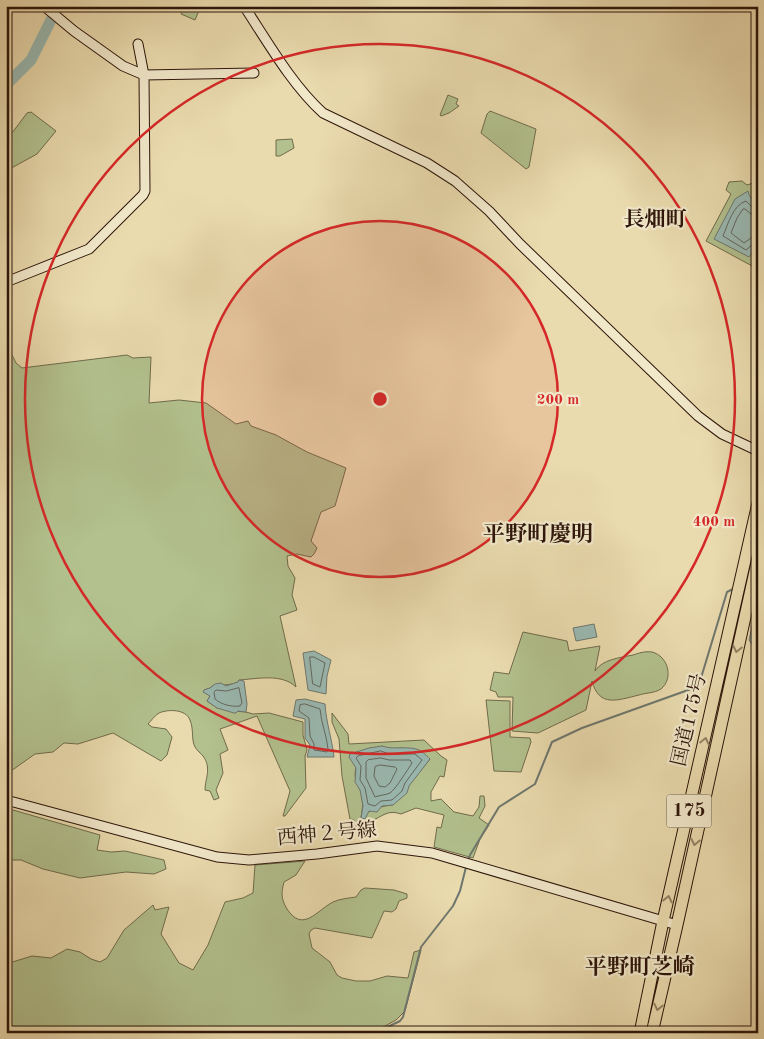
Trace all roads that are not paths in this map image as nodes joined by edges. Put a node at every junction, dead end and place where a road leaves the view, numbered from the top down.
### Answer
1 (44, 6) edge
2 (244, 6) edge
3 (138, 44) dead end
4 (254, 73) dead end
5 (144, 75) junction
6 (6, 282) edge
7 (758, 451) edge
8 (758, 503) edge
9 (758, 558) edge
10 (746, 582) junction
11 (6, 800) edge
12 (663, 921) junction
13 (677, 925) junction
14 (640, 1033) edge
15 (652, 1033) edge

1 - 5 street
2 - 7 street
3 - 5 street
4 - 5 street
5 - 6 street
8 - 10 highway, 国道175号 / 175
9 - 10 highway, 国道175号 / 175
12 -> 10 highway, 国道175号 / 175
10 -> 13 highway, 国道175号 / 175
11 - 12 street, 西神２号線
12 - 13 street, 西神２号線
12 - 14 highway, 国道175号 / 175
13 -> 15 highway, 国道175号 / 175

